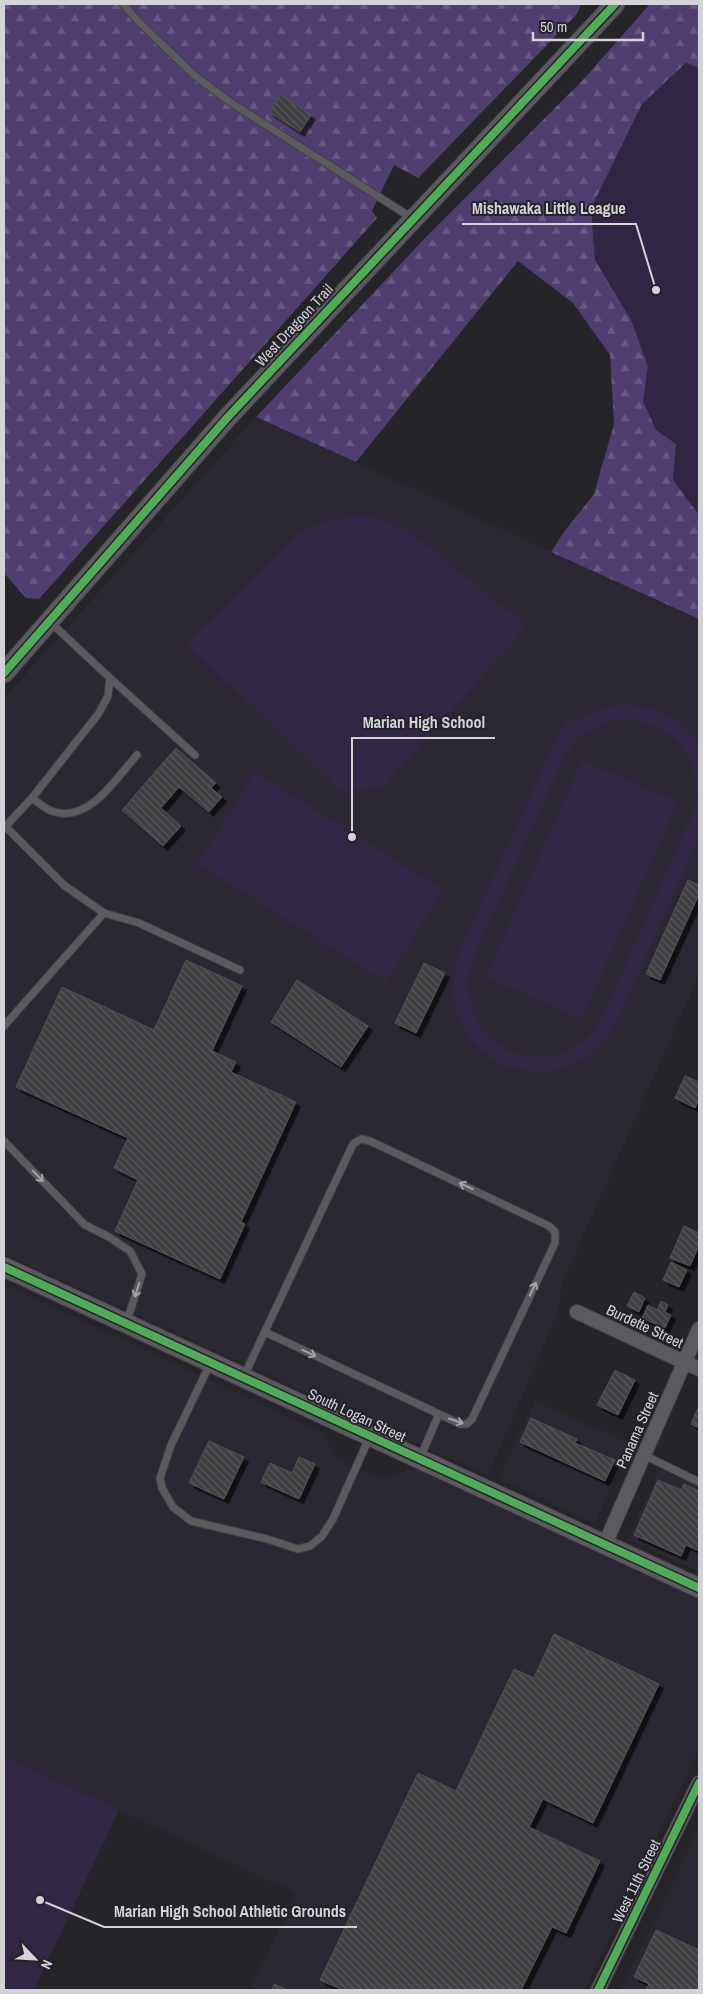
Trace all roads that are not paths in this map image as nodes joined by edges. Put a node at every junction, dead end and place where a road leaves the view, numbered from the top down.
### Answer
1 (123, 4) edge
2 (615, 4) edge
3 (412, 218) junction
4 (49, 622) junction
5 (4, 674) edge
6 (110, 678) junction
7 (137, 754) dead end
8 (195, 755) dead end
9 (32, 798) junction
10 (5, 828) edge
11 (104, 913) junction
12 (240, 970) dead end
13 (4, 1026) edge
14 (4, 1141) edge
15 (4, 1267) edge
16 (577, 1312) dead end
17 (126, 1323) junction
18 (699, 1329) edge
19 (265, 1332) junction
20 (211, 1362) junction
21 (685, 1362) junction
22 (699, 1369) edge
23 (244, 1378) junction
24 (439, 1414) junction
25 (370, 1436) junction
26 (644, 1455) junction
27 (420, 1459) junction
28 (699, 1482) edge
29 (605, 1544) junction
30 (699, 1588) edge
31 (699, 1783) edge
32 (598, 1990) edge

1 - 3 lane
2 - 3 street, West Dragoon Trail
3 - 4 street, West Dragoon Trail
4 - 5 street, West Dragoon Trail
4 - 6 lane
6 - 8 lane
6 - 9 lane
7 - 9 lane
9 - 10 lane
10 - 11 lane
11 - 12 lane
11 - 13 lane
14 -> 17 lane
15 - 17 street, South Logan Street
16 - 21 street, Burdette Street
17 - 20 street, South Logan Street
18 - 21 street, Panama Street
19 - 23 lane
19 -> 24 lane
24 -> 19 lane
20 - 23 street, South Logan Street
20 - 25 lane
21 - 22 street, Burdette Street
21 - 26 street, Panama Street
23 - 25 street, South Logan Street
24 - 27 lane
25 - 27 street, South Logan Street
26 - 28 lane
26 - 29 street, Panama Street
27 - 29 street, South Logan Street
29 - 30 street, South Logan Street
31 - 32 street, West 11th Street

